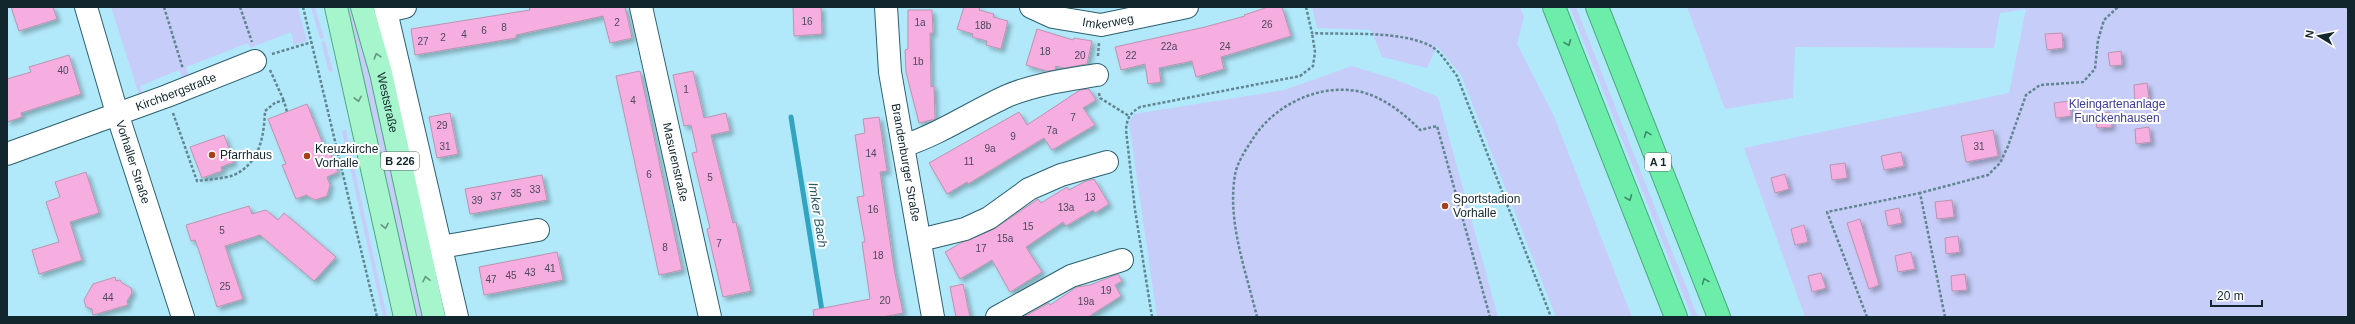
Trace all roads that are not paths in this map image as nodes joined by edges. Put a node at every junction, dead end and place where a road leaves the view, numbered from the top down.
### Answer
1 (86, 7) edge
2 (336, 7) edge
3 (362, 7) edge
4 (641, 7) edge
5 (886, 7) edge
6 (1031, 7) edge
7 (1187, 7) edge
8 (1554, 7) edge
9 (1597, 7) edge
10 (392, 8) edge
11 (259, 59) road end
12 (1097, 69) road end
13 (117, 113) junction
14 (903, 146) junction
15 (7, 154) edge
16 (1107, 162) dead end
17 (538, 230) dead end
18 (920, 240) junction
19 (441, 247) junction
20 (1122, 260) dead end
21 (183, 317) edge
22 (405, 317) edge
23 (434, 317) edge
24 (457, 317) edge
25 (710, 317) edge
26 (933, 317) edge
27 (997, 317) edge
28 (1676, 317) edge
29 (1719, 317) edge

1 - 13 street, Vorhaller Straße
2 -> 22 main road, B 226
23 -> 3 main road, Weststraße / B 226
4 - 25 street, Masurenstraße
5 - 14 street, Brandenburger Straße
6 - 7 street, Imkerweg
8 -> 28 highway
29 -> 9 highway, A 1
10 - 19 street, Weststraße
11 - 13 street, Kirchbergstraße
12 - 14 street
13 - 15 street, Kirchbergstraße
13 - 21 street, Vorhaller Straße
14 - 18 street, Brandenburger Straße
16 - 18 street
17 - 19 street
18 - 26 street, Brandenburger Straße
19 - 24 street, Weststraße
20 - 27 street

